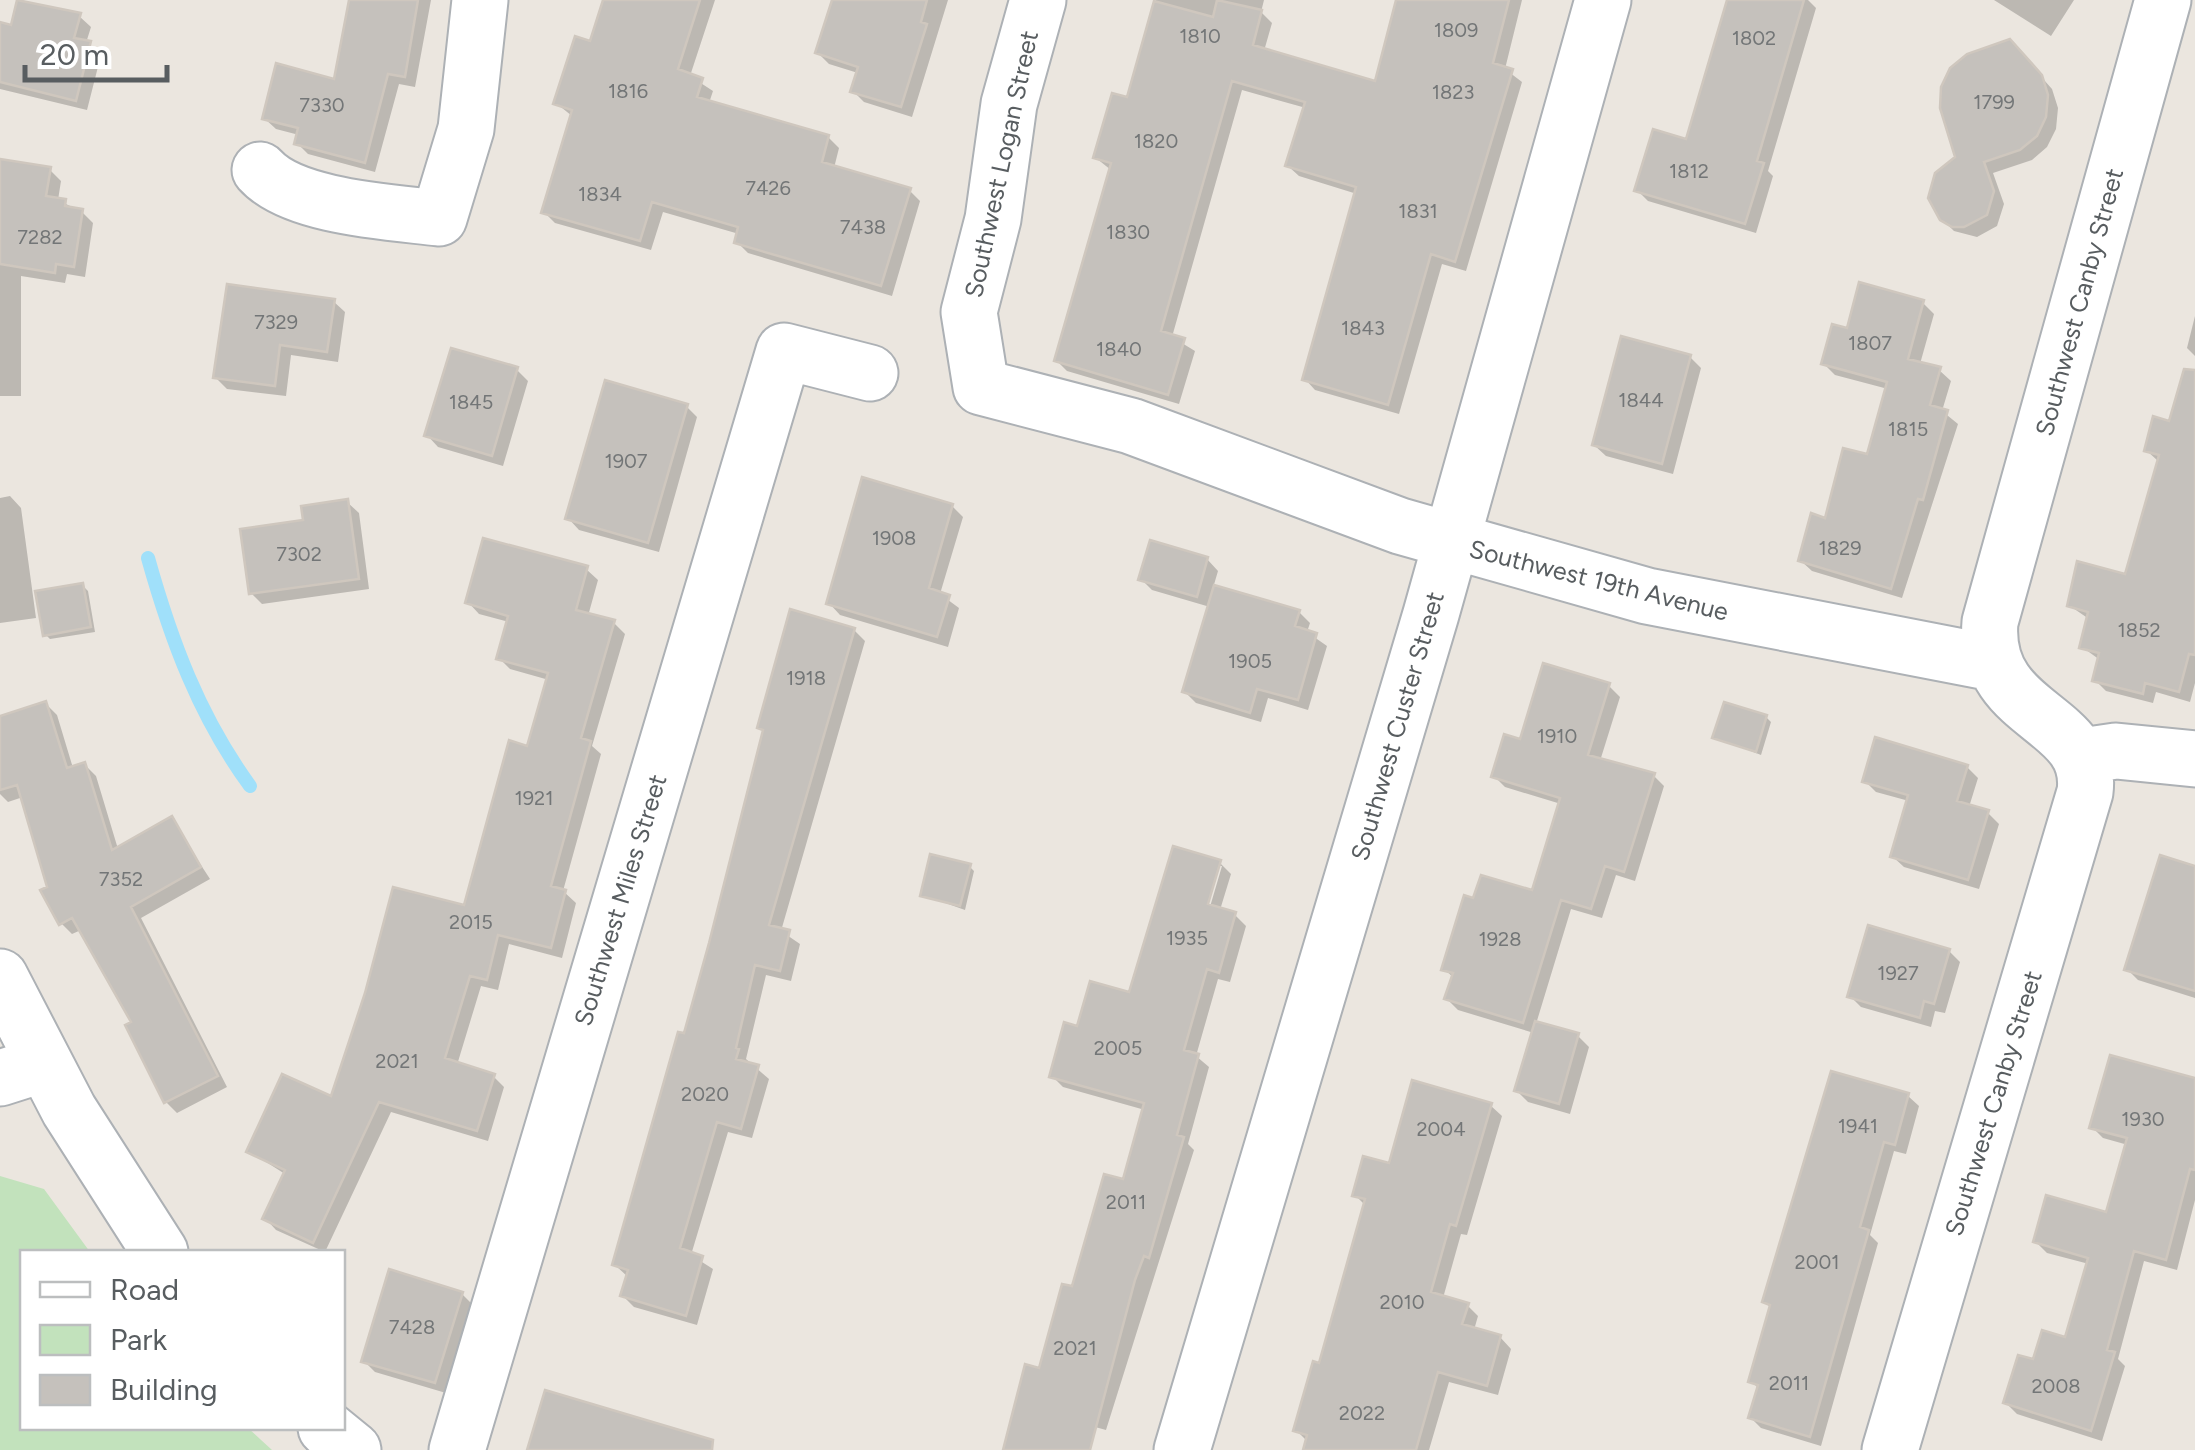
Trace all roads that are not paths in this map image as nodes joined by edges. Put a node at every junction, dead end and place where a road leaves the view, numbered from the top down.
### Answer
1 (480, 0) edge
2 (1038, 0) edge
3 (1603, 0) edge
4 (2163, 0) edge
5 (260, 170) dead end
6 (870, 373) dead end
7 (981, 387) joint
8 (1451, 542) junction
9 (1993, 663) junction
10 (2082, 756) junction
11 (2195, 759) edge
12 (0, 977) edge
13 (22, 1071) edge
14 (158, 1250) edge
15 (328, 1430) edge
16 (352, 1450) edge
17 (457, 1450) edge
18 (1182, 1450) edge
19 (1890, 1450) edge

1 - 5 street
2 - 7 street, Southwest Logan Street
3 - 8 street, Southwest Custer Street
4 - 9 street, Southwest Canby Street
6 - 17 street, Southwest Miles Street
7 - 8 street, Southwest 19th Avenue
8 - 9 street, Southwest 19th Avenue
8 - 18 street, Southwest Custer Street
9 - 10 street
10 - 11 street
10 - 19 street, Southwest Canby Street
12 - 13 street
13 - 14 street
15 - 16 street

